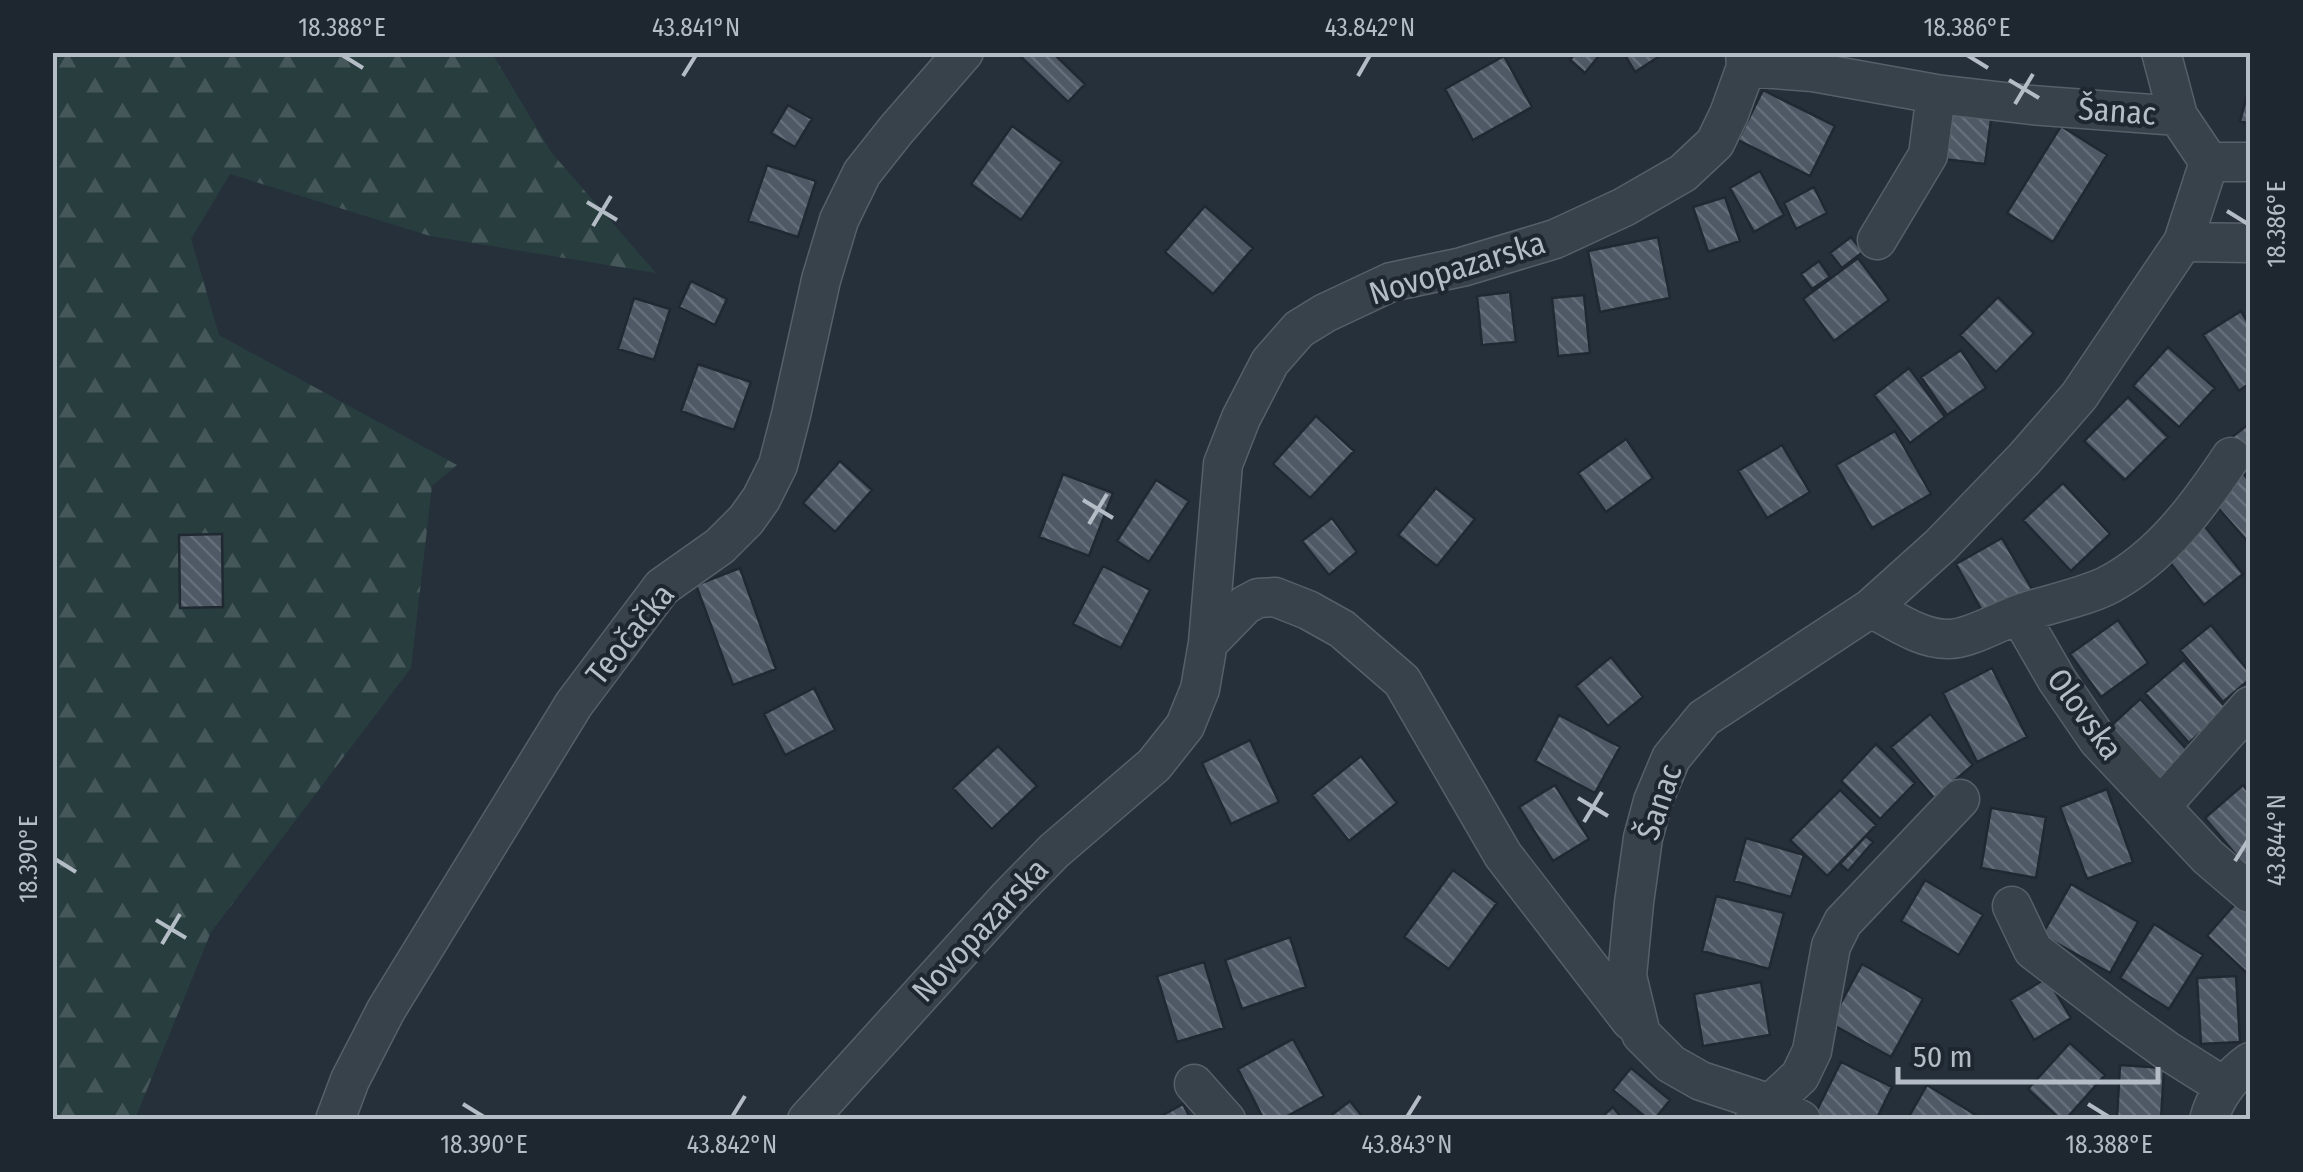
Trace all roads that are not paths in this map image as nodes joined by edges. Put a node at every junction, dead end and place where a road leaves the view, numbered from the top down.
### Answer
1 (964, 52) edge
2 (2161, 52) edge
3 (1746, 60) edge
4 (1936, 94) junction
5 (2178, 116) junction
6 (2209, 162) junction
7 (2250, 162) edge
8 (1877, 240) dead end
9 (2184, 242) junction
10 (2250, 242) edge
11 (2231, 456) dead end
12 (1871, 608) junction
13 (2018, 614) junction
14 (1208, 643) junction
15 (2250, 706) edge
16 (1960, 798) dead end
17 (2162, 806) junction
18 (2250, 893) edge
19 (2012, 906) dead end
20 (1641, 1034) junction
21 (1194, 1084) dead end
22 (2228, 1090) edge
23 (1775, 1114) edge
24 (335, 1120) edge
25 (808, 1120) edge
26 (1226, 1120) edge

1 - 24 street, Teočačka
2 - 5 street, Šanac
3 - 4 street, Šanac
3 - 14 street, Novopazarska
4 - 5 street, Šanac
4 - 8 street
5 - 6 street, Šanac
6 - 7 street
6 - 9 street, Šanac
9 - 10 street
9 - 12 street, Šanac
11 - 13 street
12 - 13 street
12 - 20 street, Šanac
13 - 17 street, Olovska
14 - 20 street
14 - 25 street, Novopazarska
15 - 17 street
16 - 23 street
17 - 18 street, Olovska
19 - 22 street
20 - 23 street
21 - 26 street

